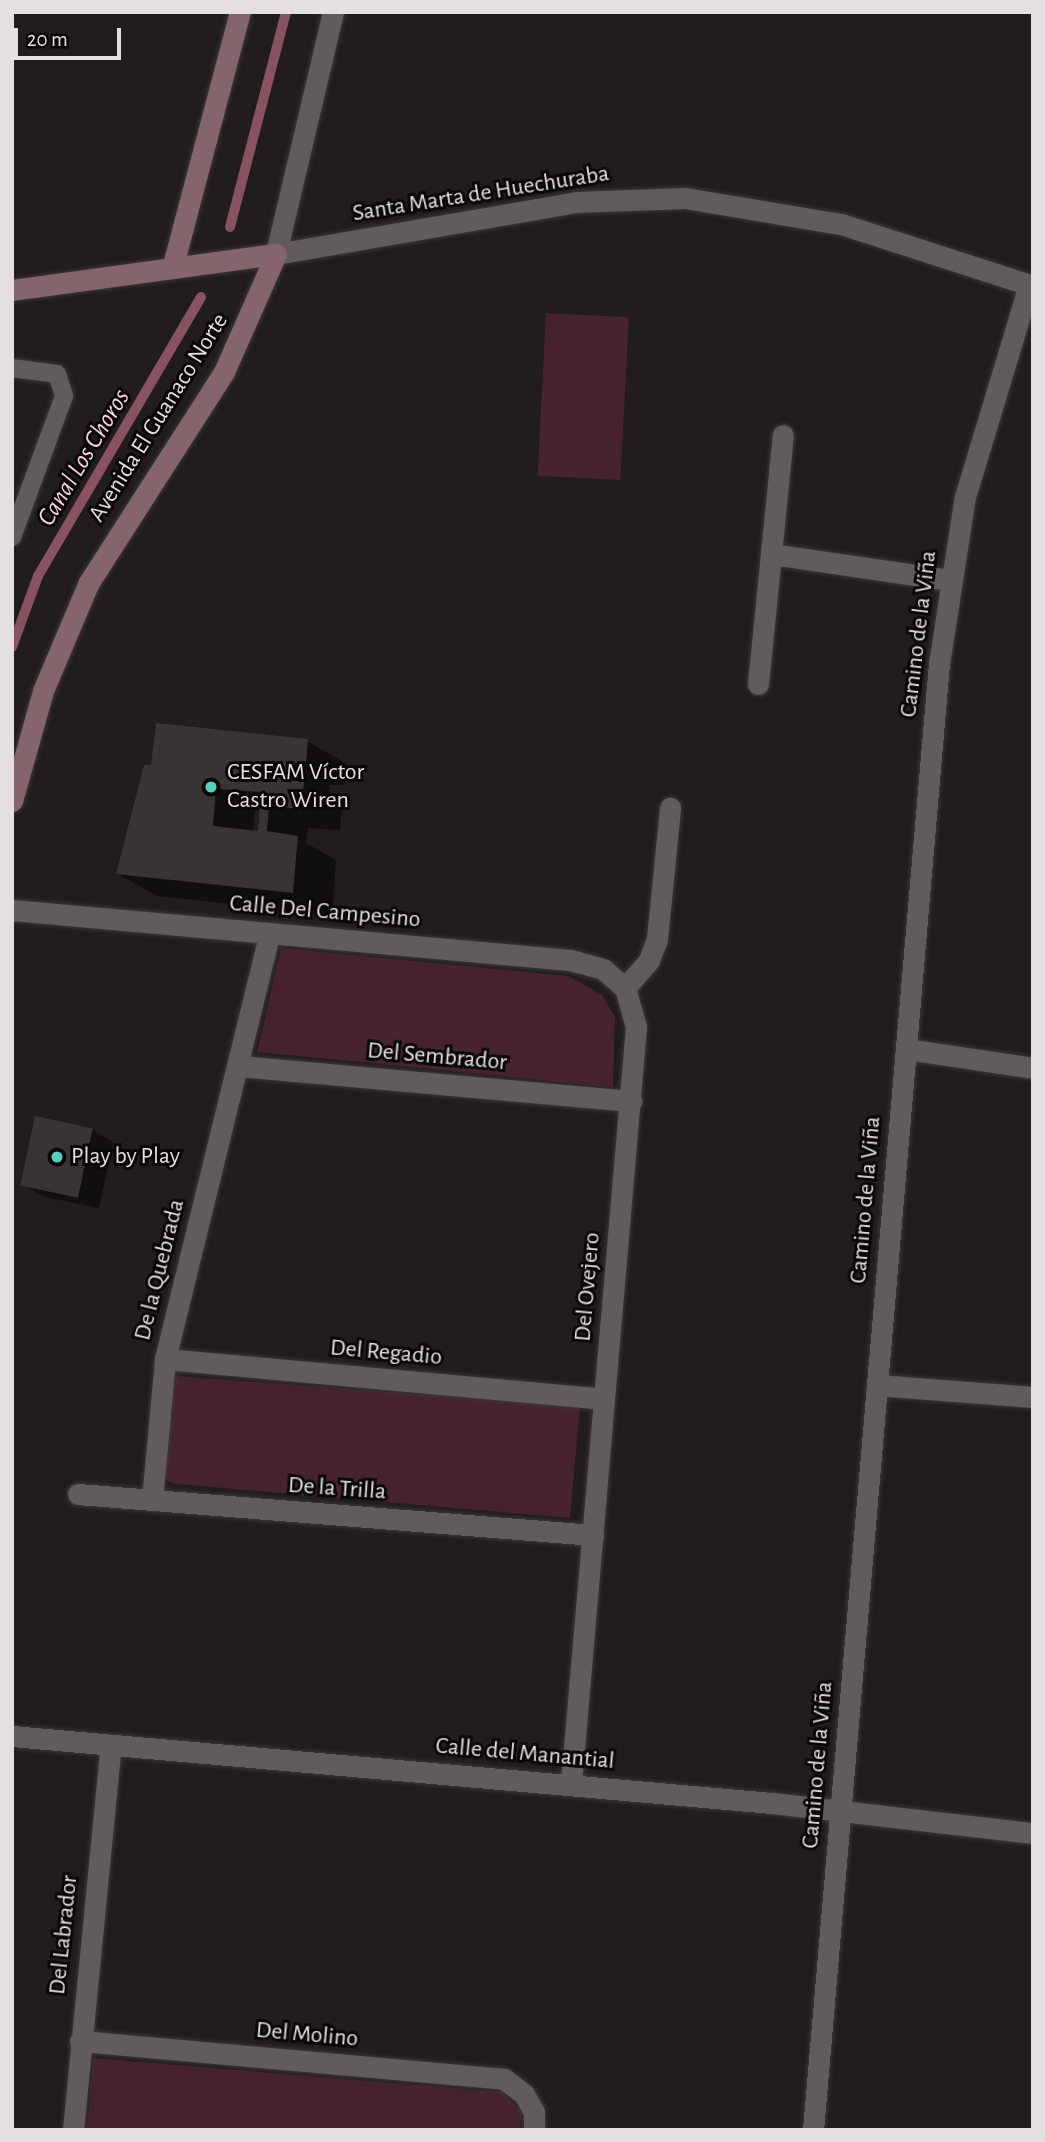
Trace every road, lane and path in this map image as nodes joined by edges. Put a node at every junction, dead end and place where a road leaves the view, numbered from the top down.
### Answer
1 (240, 12) edge
2 (333, 12) edge
3 (276, 254) junction
4 (173, 265) junction
5 (1031, 285) edge
6 (12, 290) edge
7 (12, 368) edge
8 (783, 435) dead end
9 (12, 537) edge
10 (771, 554) junction
11 (949, 580) junction
12 (758, 684) dead end
13 (12, 801) edge
14 (670, 808) dead end
15 (12, 910) edge
16 (270, 934) junction
17 (625, 988) junction
18 (906, 1049) junction
19 (238, 1066) junction
20 (1033, 1068) edge
21 (631, 1101) junction
22 (165, 1359) junction
23 (877, 1385) junction
24 (1033, 1397) edge
25 (603, 1399) junction
26 (78, 1494) dead end
27 (152, 1500) junction
28 (593, 1535) junction
29 (12, 1736) edge
30 (111, 1745) junction
31 (571, 1784) junction
32 (841, 1811) junction
33 (1033, 1833) edge
34 (80, 2040) junction
35 (73, 2130) edge
36 (534, 2130) edge
37 (813, 2130) edge

1 - 4 street
2 - 3 street, Avenida El Guanaco Norte
3 - 4 street, Santa Marta de Huechuraba
3 - 5 street, Santa Marta de Huechuraba
3 - 13 street, Avenida El Guanaco Norte
4 - 6 street, Santa Marta de Huechuraba
5 - 11 street, Camino de la Viña
7 - 9 lane
8 - 10 street
10 - 11 street
10 - 12 street
11 - 18 street, Camino de la Viña
14 - 17 street
15 - 16 street, Calle Del Campesino
16 - 17 street, Calle Del Campesino
16 - 19 street, De la Quebrada
17 - 21 street, Del Ovejero
18 - 20 street
18 - 23 street, Camino de la Viña
19 - 21 street, Del Sembrador
19 - 22 street, De la Quebrada
21 - 25 street, Del Ovejero
22 - 25 street, Del Regadio
22 - 27 street, De la Quebrada
23 - 24 street
23 - 32 street, Camino de la Viña
25 - 28 street, Del Ovejero
26 - 27 street, De la Trilla
27 - 28 street, De la Trilla
28 - 31 street, Del Ovejero
29 - 30 street, Calle del Manantial
30 - 31 street, Calle del Manantial
30 - 34 street, Del Labrador
31 - 32 street, Calle del Manantial
32 - 33 street, Calle del Manantial
32 - 37 street, Camino de la Viña
34 - 35 street, Del Labrador
34 - 36 street, Del Molino

